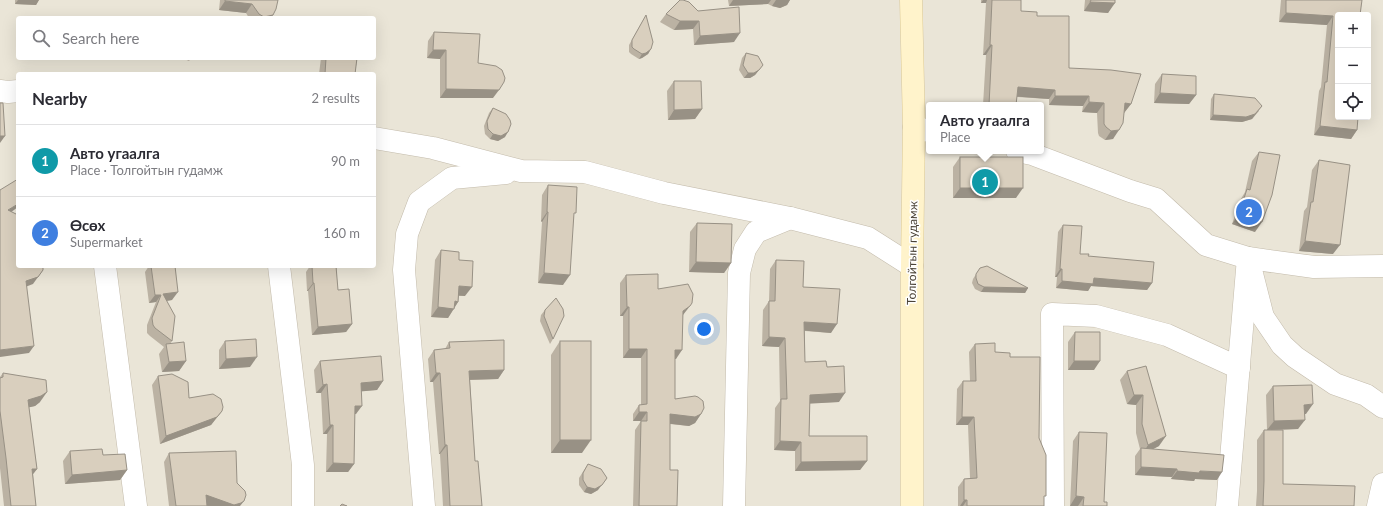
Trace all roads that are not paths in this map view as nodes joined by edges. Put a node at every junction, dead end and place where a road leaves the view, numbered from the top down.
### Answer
1 (911, 0) edge
2 (0, 91) edge
3 (16, 91) edge
4 (922, 129) edge
5 (376, 138) edge
6 (1032, 154) edge
7 (521, 171) junction
8 (790, 218) junction
9 (1248, 258) junction
10 (912, 266) junction
11 (1383, 266) edge
12 (105, 268) edge
13 (279, 268) edge
14 (1238, 368) junction
15 (1383, 407) edge
16 (1383, 484) edge
17 (136, 506) edge
18 (303, 506) edge
19 (424, 506) edge
20 (734, 506) edge
21 (912, 506) edge
22 (1052, 506) edge
23 (1227, 506) edge
24 (1378, 506) edge

1 - 4 main road, Толгойтын гудамж
2 - 3 street
4 - 10 main road, Толгойтын гудамж
5 - 7 street
6 - 9 street
7 - 8 street
7 - 19 street
8 - 10 street
8 - 20 street
9 - 11 street
9 - 14 street
9 - 15 street
10 - 21 main road, Толгойтын гудамж
12 - 17 street
13 - 18 street
14 - 22 street
14 - 23 street
16 - 24 street

